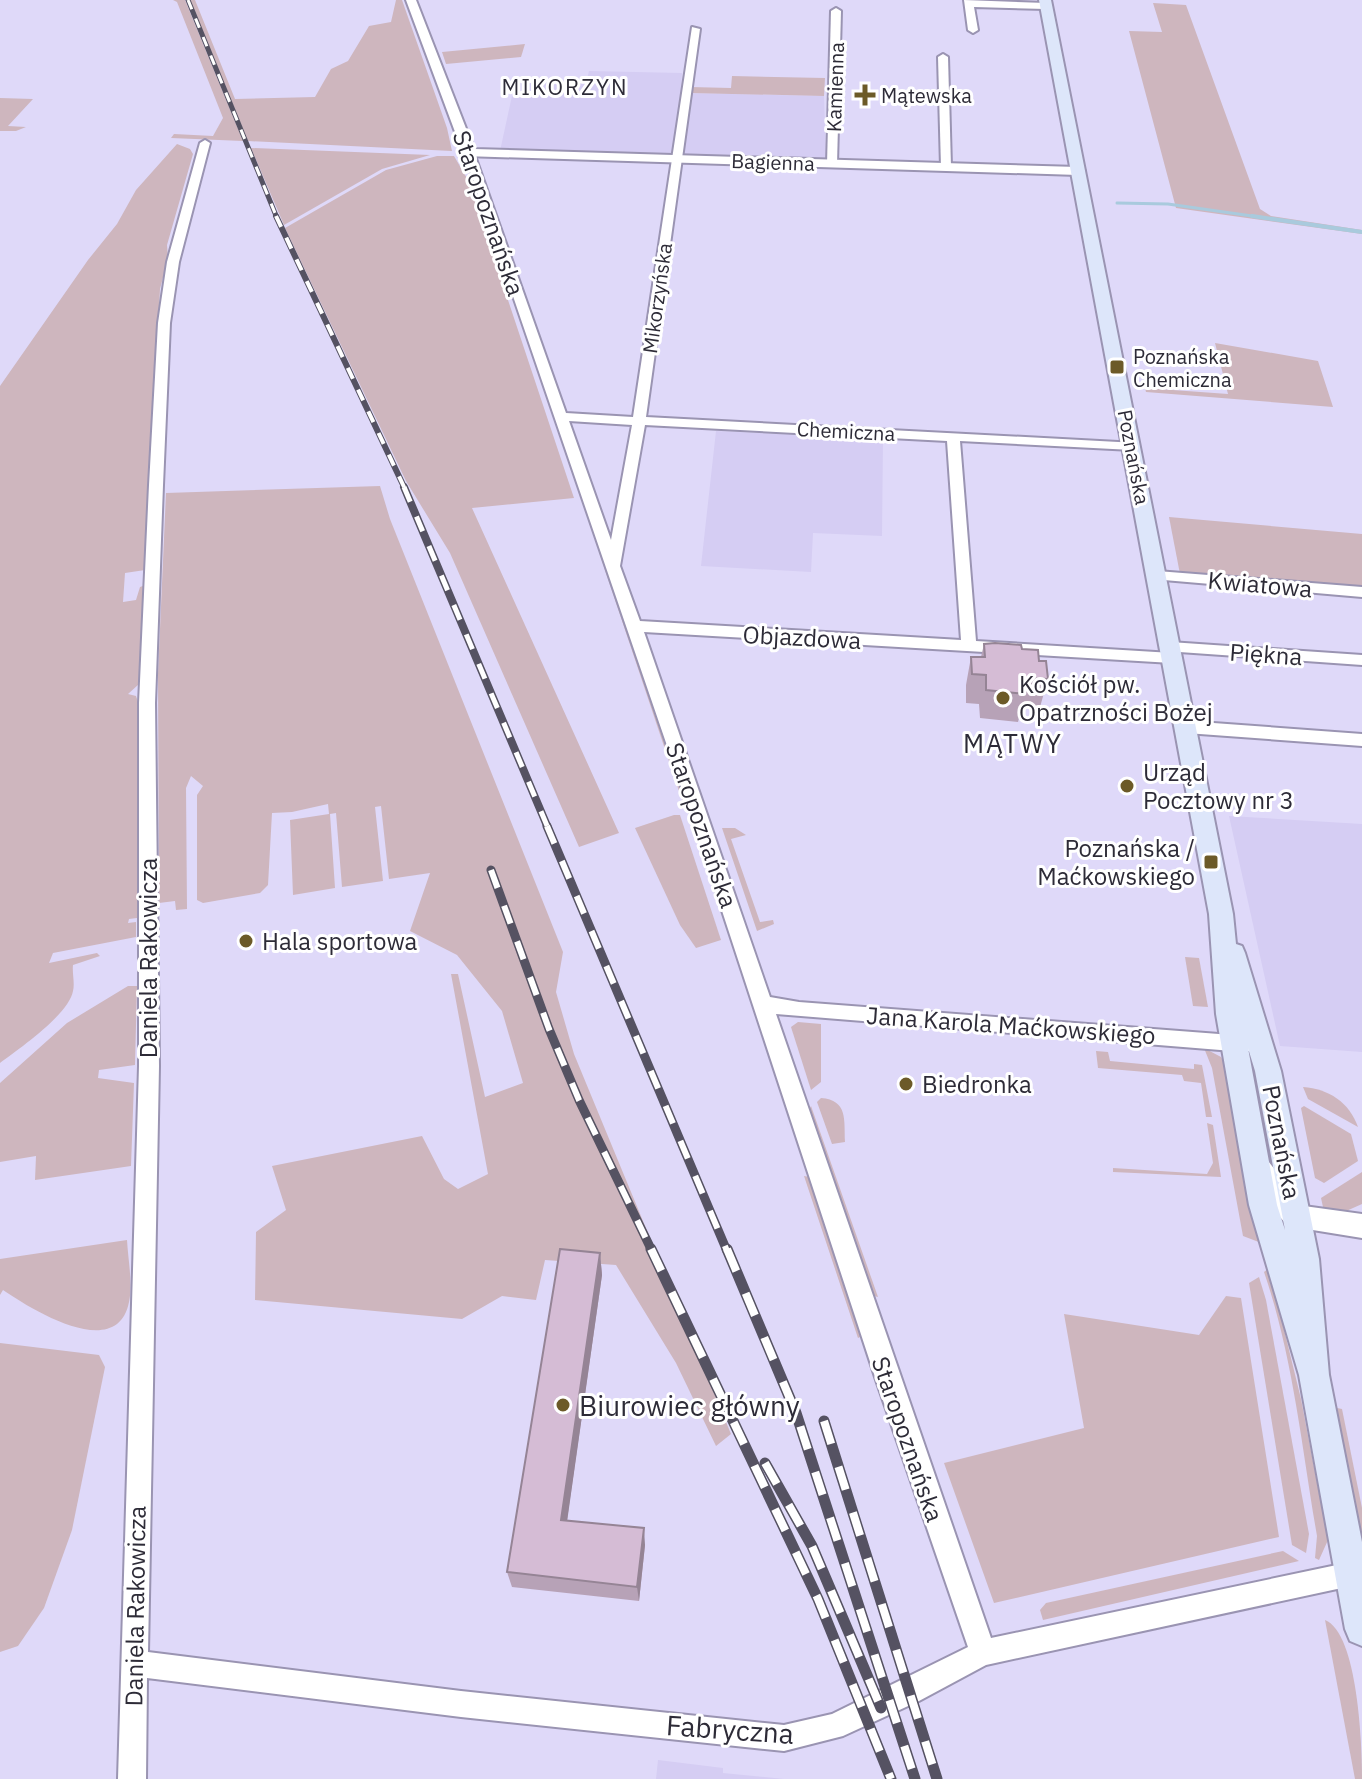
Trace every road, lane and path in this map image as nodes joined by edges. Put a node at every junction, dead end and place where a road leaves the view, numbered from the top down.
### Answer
1 (411, 0) edge
2 (969, 2) edge
3 (1045, 3) edge
4 (836, 11) dead end
5 (695, 29) dead end
6 (973, 30) dead end
7 (943, 57) dead end
8 (205, 143) dead end
9 (469, 153) junction
10 (677, 159) junction
11 (832, 164) junction
12 (946, 167) junction
13 (1078, 171) junction
14 (559, 417) junction
15 (639, 421) junction
16 (953, 436) junction
17 (1132, 446) junction
18 (622, 524) junction
19 (598, 526) junction
20 (614, 567) junction
21 (1157, 576) junction
22 (1362, 592) edge
23 (635, 626) junction
24 (969, 647) junction
25 (1171, 653) junction
26 (1362, 660) edge
27 (1186, 727) junction
28 (1362, 740) edge
29 (762, 1004) junction
30 (1247, 1044) junction
31 (1256, 1165) junction
32 (1297, 1217) junction
33 (1362, 1226) edge
34 (1277, 1257) junction
35 (1314, 1375) junction
36 (1351, 1574) junction
37 (1362, 1629) edge
38 (983, 1653) junction
39 (133, 1663) junction
40 (132, 1779) edge

1 - 9 street, Staropoznańska
2 - 3 street
2 - 6 street
3 - 13 main road, Poznańska
4 - 11 street, Kamienna
5 - 10 street, Mikorzyńska
7 - 12 street
8 - 39 street, Daniela Rakowicza
9 - 10 street, Bagienna
9 - 14 street, Staropoznańska
10 - 11 street, Bagienna
10 - 15 street, Mikorzyńska
11 - 12 street, Bagienna
12 - 13 street, Bagienna
13 - 17 main road, Poznańska
14 - 15 street, Chemiczna
14 - 19 street, Staropoznańska
15 - 16 street, Chemiczna
15 - 18 street, Mikorzyńska
16 - 17 street, Chemiczna
16 - 24 street
17 - 21 main road, Poznańska
18 - 19 street
18 - 20 street, Mikorzyńska
19 - 20 street, Staropoznańska
20 - 23 street, Staropoznańska
21 - 22 street, Kwiatowa
21 - 25 main road, Poznańska
23 - 24 street, Objazdowa
23 - 29 street, Staropoznańska
24 - 25 street, Objazdowa
25 - 26 street, Piękna
25 - 27 main road, Poznańska
27 - 28 street
27 - 30 main road, Poznańska
29 - 30 street, Jana Karola Maćkowskiego
29 - 38 street, Staropoznańska
30 - 31 main road, Poznańska
30 - 32 main road, Poznańska
31 - 32 street
31 - 34 main road, Poznańska
32 - 33 street
32 - 34 street
32 - 35 main road, Poznańska
34 - 35 main road, Poznańska
35 - 36 main road, Poznańska
36 - 37 main road, Poznańska
36 - 38 street, Fabryczna
38 - 39 street, Fabryczna
39 - 40 street, Daniela Rakowicza

